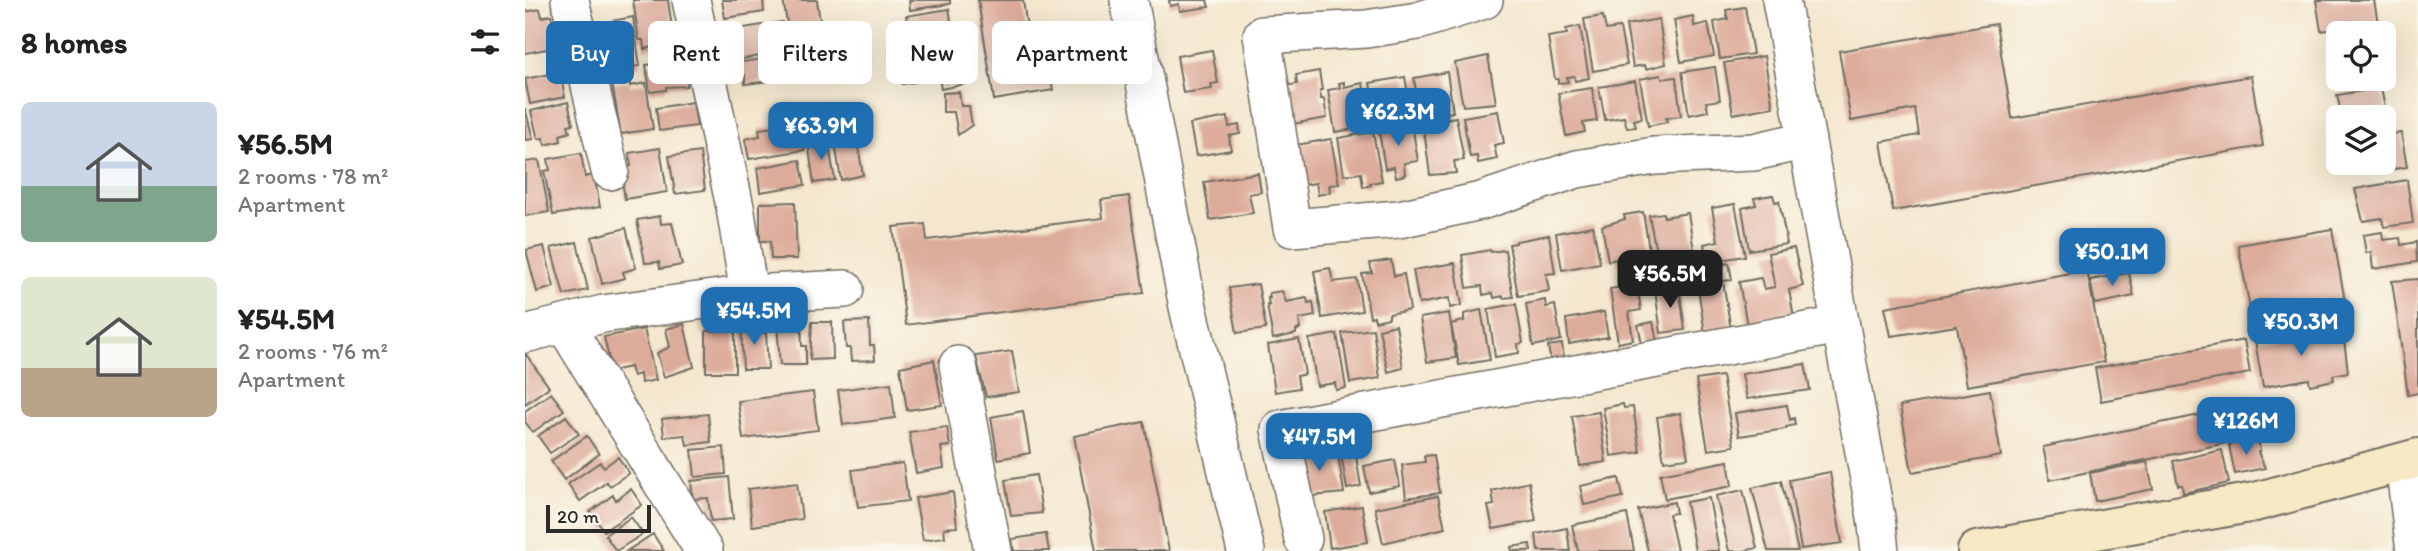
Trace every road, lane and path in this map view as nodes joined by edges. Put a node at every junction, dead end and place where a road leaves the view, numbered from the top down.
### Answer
1 (570, 0) edge
2 (691, 0) edge
3 (1129, 0) edge
4 (1484, 0) edge
5 (1781, 0) edge
6 (1807, 140) junction
7 (611, 172) dead end
8 (845, 289) dead end
9 (749, 294) junction
10 (563, 324) junction
11 (1840, 325) junction
12 (525, 334) edge
13 (958, 365) dead end
14 (2411, 460) edge
15 (1303, 539) dead end
16 (2092, 541) edge
17 (1999, 549) edge
18 (704, 551) edge
19 (993, 551) edge
20 (1246, 551) edge
21 (1880, 551) edge
22 (2415, 551) edge

1 - 7 street
2 - 9 street
3 - 20 street
4 - 6 street
5 - 6 street
6 - 11 street
8 - 9 street
9 - 10 street
10 - 12 street
10 - 18 street
11 - 15 street
11 - 21 street
13 - 19 street
14 - 16 street
14 - 22 street
16 - 17 street

